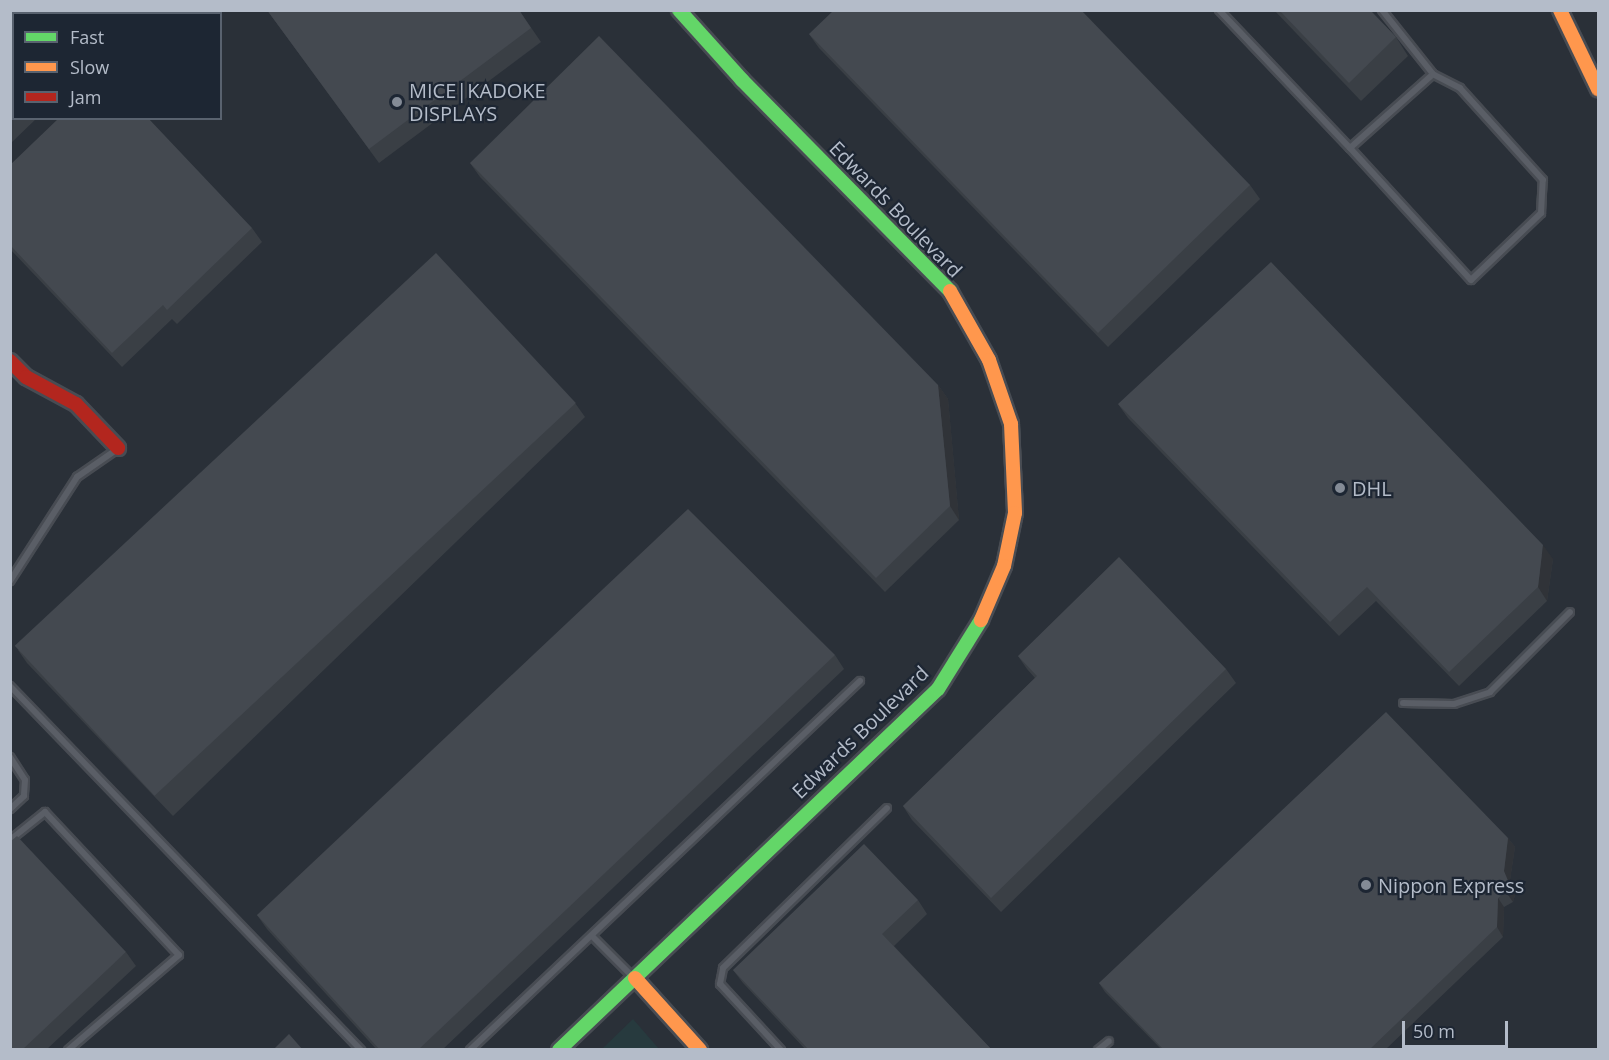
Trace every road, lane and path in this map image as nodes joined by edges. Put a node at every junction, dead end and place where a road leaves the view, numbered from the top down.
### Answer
1 (679, 10) edge
2 (1220, 10) edge
3 (1382, 10) edge
4 (1560, 10) edge
5 (1433, 74) junction
6 (1599, 89) edge
7 (1350, 147) junction
8 (10, 361) edge
9 (118, 448) joint
10 (10, 580) edge
11 (1570, 612) dead end
12 (860, 681) dead end
13 (10, 686) edge
14 (1403, 703) dead end
15 (10, 757) edge
16 (887, 808) dead end
17 (10, 809) edge
18 (10, 840) edge
19 (592, 936) junction
20 (635, 978) junction
21 (1109, 1041) dead end
22 (68, 1050) edge
23 (361, 1050) edge
24 (470, 1050) edge
25 (559, 1050) edge
26 (700, 1050) edge
27 (782, 1050) edge
28 (1098, 1050) edge

1 - 20 main road, Edwards Boulevard
2 - 7 lane
3 - 5 lane
4 - 6 main road
5 - 7 lane
5 - 7 lane
8 - 9 main road
9 - 10 lane
11 - 14 lane
12 - 19 lane
13 - 23 lane
15 - 17 lane
16 - 27 lane
18 - 22 lane
19 - 20 lane
19 - 24 lane
20 - 25 main road, Edwards Boulevard
20 - 26 main road
21 - 28 lane

